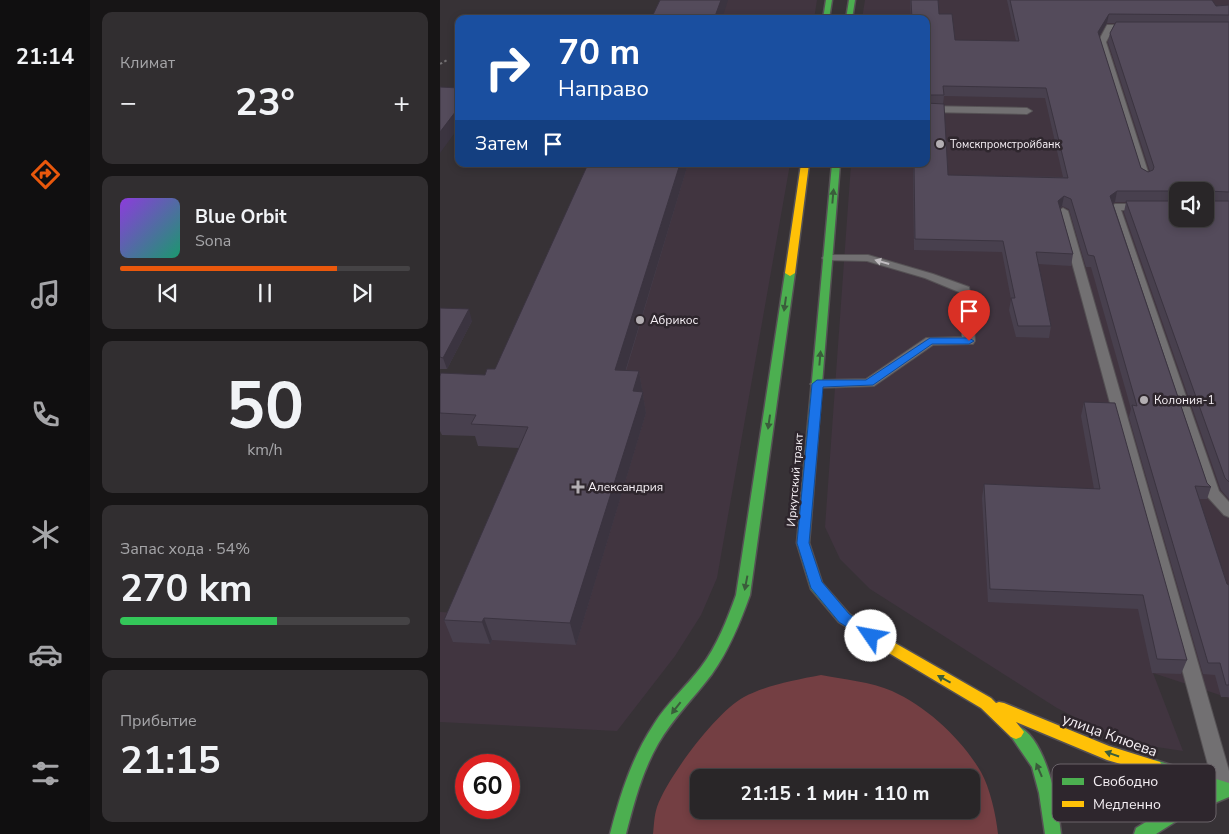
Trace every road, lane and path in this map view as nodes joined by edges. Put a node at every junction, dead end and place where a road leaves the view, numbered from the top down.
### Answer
1 (829, 0) edge
2 (852, 0) edge
3 (827, 15) edge
4 (850, 15) edge
5 (1144, 27) edge
6 (447, 60) dead end
7 (440, 64) edge
8 (930, 109) edge
9 (1027, 111) dead end
10 (805, 167) edge
11 (836, 167) edge
12 (1145, 178) edge
13 (1169, 207) edge
14 (1063, 211) edge
15 (828, 258) junction
16 (967, 308) dead end
17 (968, 329) dead end
18 (817, 384) junction
19 (1229, 511) edge
20 (986, 703) junction
21 (1145, 764) edge
22 (1227, 790) edge
23 (1161, 822) edge
24 (618, 834) edge
25 (1053, 834) edge
26 (1142, 834) edge

1 - 3 main road
2 - 4 main road
5 - 12 lane
6 - 7 path
8 - 9 lane
10 -> 24 main road
15 -> 11 main road, Иркутский тракт
13 - 19 lane
14 - 22 lane
16 -> 15 lane
18 -> 15 main road, Иркутский тракт
17 - 18 lane
20 -> 18 main road, Иркутский тракт
21 -> 20 main road, улица Клюева
25 -> 20 main road, Иркутский тракт
23 - 26 main road

